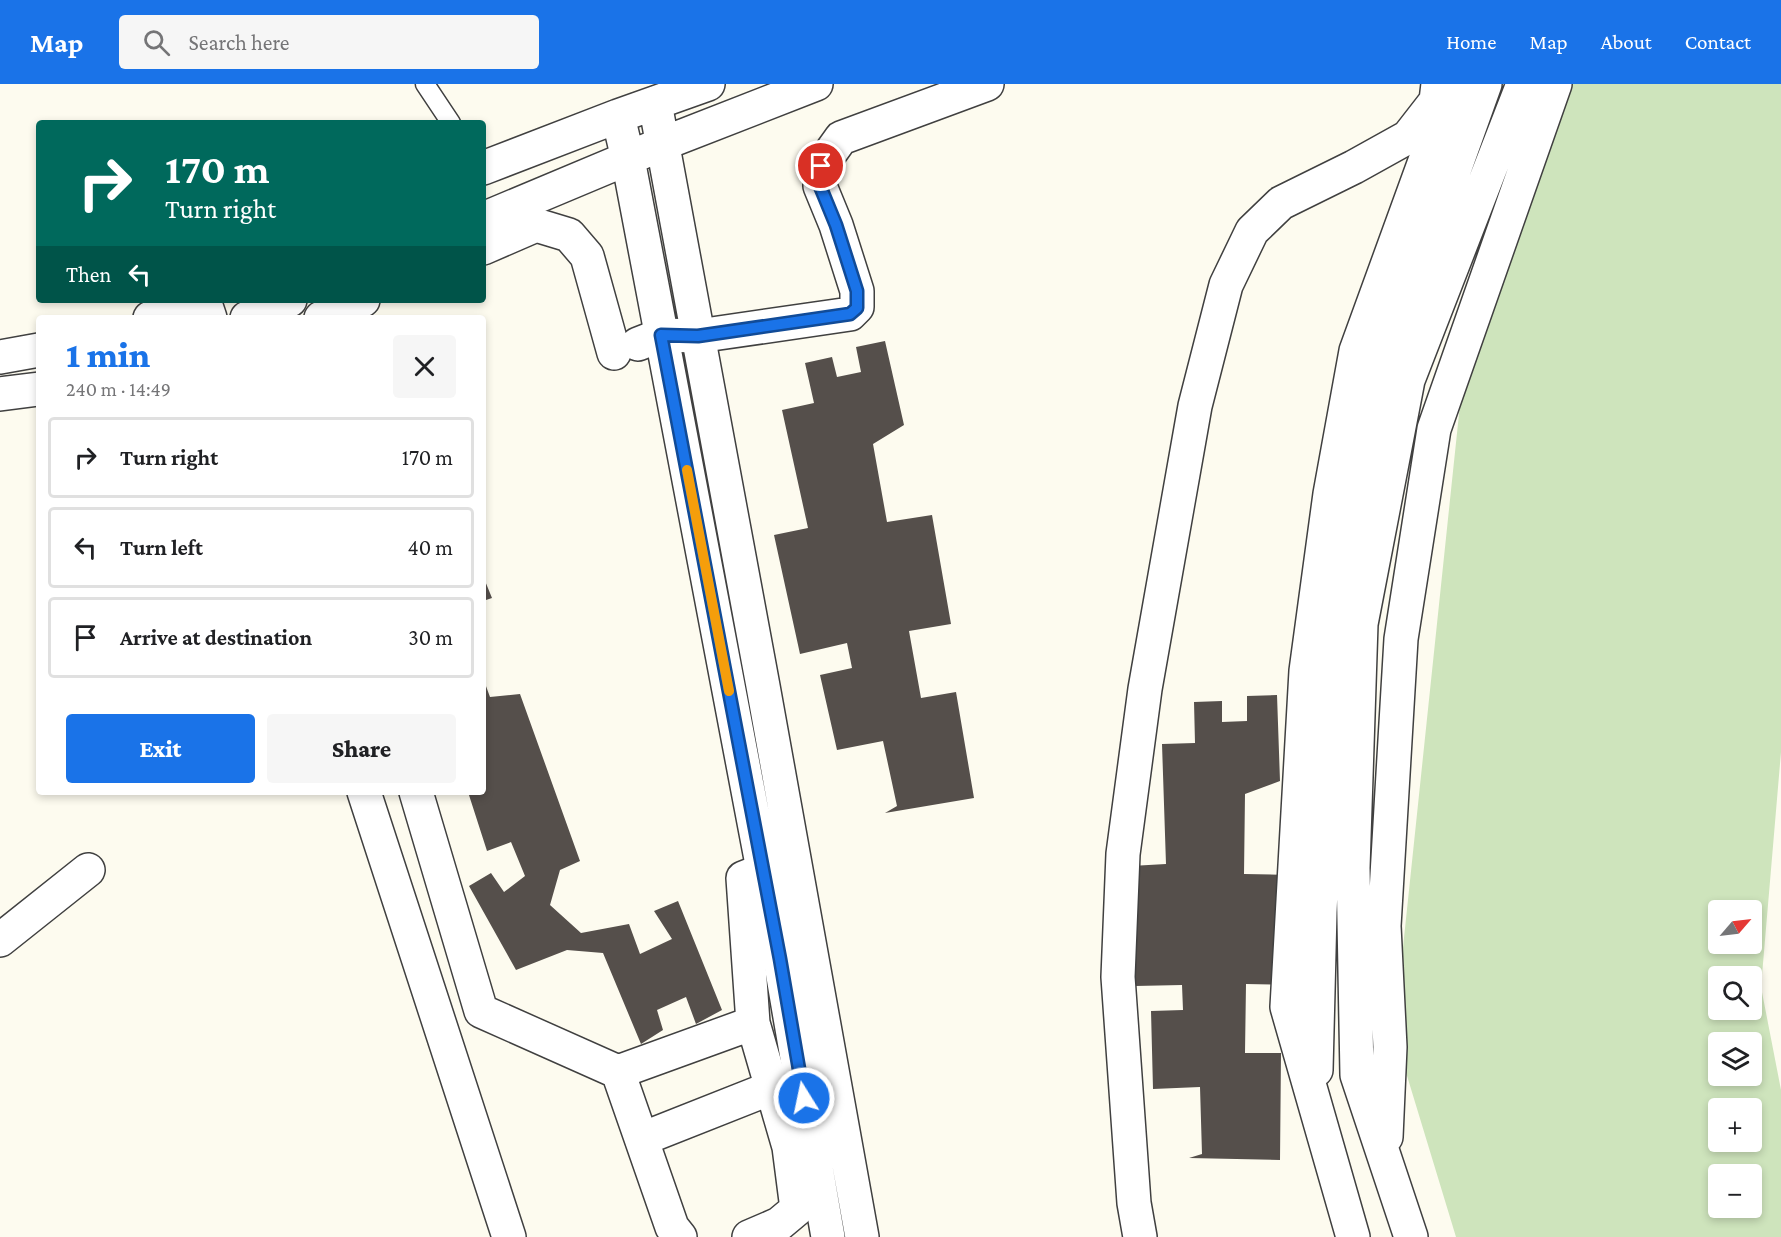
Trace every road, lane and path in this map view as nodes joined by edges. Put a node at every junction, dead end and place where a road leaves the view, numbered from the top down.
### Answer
1 (425, 84) edge
2 (708, 84) edge
3 (816, 84) edge
4 (987, 84) edge
5 (1438, 84) edge
6 (1453, 84) edge
7 (1485, 84) edge
8 (1523, 84) edge
9 (1555, 84) edge
10 (655, 103) junction
11 (618, 116) junction
12 (450, 120) edge
13 (662, 144) junction
14 (628, 159) junction
15 (486, 167) edge
16 (486, 218) edge
17 (486, 247) edge
18 (190, 303) edge
19 (283, 303) edge
20 (356, 303) edge
21 (158, 315) edge
22 (254, 315) edge
23 (328, 315) edge
24 (698, 336) junction
25 (638, 344) junction
26 (36, 350) edge
27 (0, 357) edge
28 (36, 389) edge
29 (0, 394) edge
30 (365, 795) edge
31 (417, 795) edge
32 (794, 858) junction
33 (763, 869) junction
34 (88, 870) dead end
35 (0, 940) edge
36 (753, 1023) junction
37 (618, 1072) junction
38 (771, 1088) junction
39 (1316, 1101) junction
40 (642, 1139) junction
41 (1385, 1160) junction
42 (509, 1237) edge
43 (680, 1237) edge
44 (749, 1237) edge
45 (828, 1237) edge
46 (862, 1237) edge
47 (1140, 1237) edge
48 (1353, 1237) edge
49 (1411, 1237) edge

1 - 12 lane
2 - 10 street
3 - 13 street
4 - 24 street
5 - 47 street
6 - 39 street
7 - 39 street
8 - 41 street
9 - 41 street
10 - 11 street
10 - 13 street
11 - 14 street
11 - 15 street
13 - 14 street
13 - 24 street
14 - 16 street
14 - 25 street
17 - 25 street
18 - 21 street
19 - 22 street
20 - 23 street
24 - 25 street
24 - 32 street
25 - 33 street
26 - 27 street
28 - 29 street
30 - 42 street
31 - 37 street
32 - 33 street
32 - 46 street
33 - 36 street
33 - 45 street
34 - 35 street
36 - 37 street
36 - 38 street
37 - 40 street
38 - 40 street
38 - 44 street
39 - 48 street
40 - 43 street
41 - 49 street

